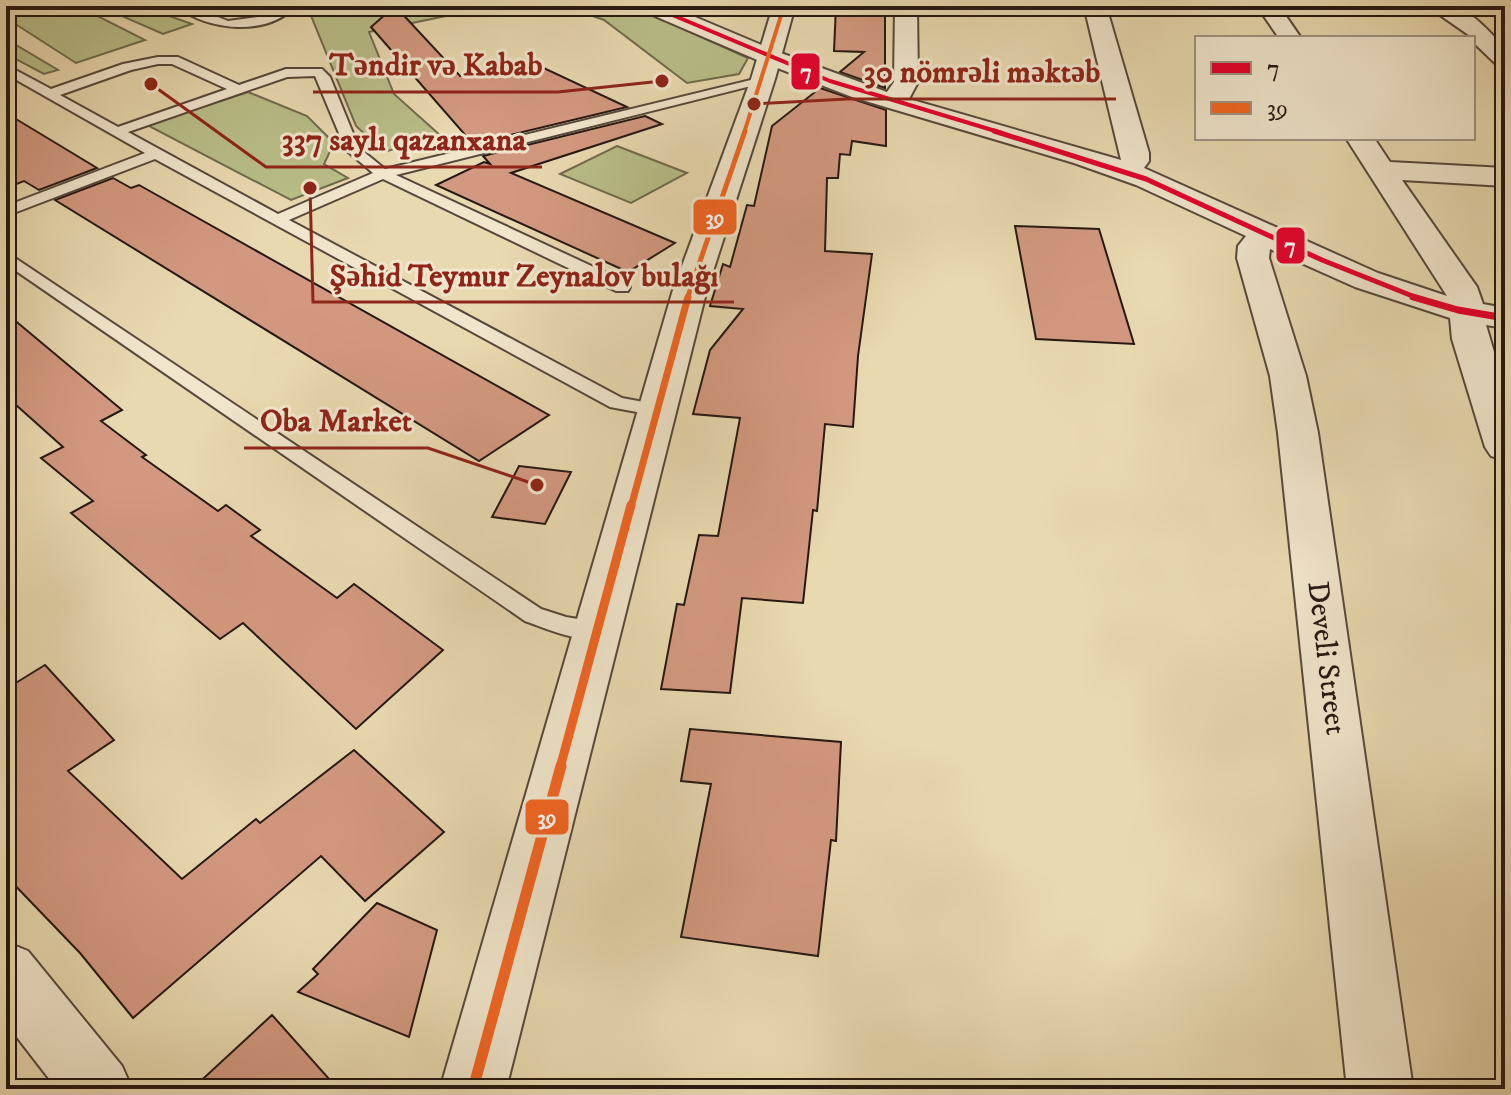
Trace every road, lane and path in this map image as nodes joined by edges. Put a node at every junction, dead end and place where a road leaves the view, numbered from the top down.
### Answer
1 (181, 6) edge
2 (291, 6) edge
3 (651, 6) edge
4 (784, 6) edge
5 (906, 6) edge
6 (1095, 6) edge
7 (1268, 6) edge
8 (1438, 6) edge
9 (1289, 36) edge
10 (1505, 60) edge
11 (6, 69) edge
12 (766, 69) junction
13 (239, 90) junction
14 (50, 94) junction
15 (892, 102) junction
16 (116, 132) junction
17 (1361, 140) edge
18 (156, 154) junction
19 (1382, 170) junction
20 (1127, 172) junction
21 (383, 174) junction
22 (1505, 177) edge
23 (6, 211) edge
24 (278, 219) junction
25 (1266, 235) junction
26 (6, 257) edge
27 (622, 287) dead end
28 (1467, 312) junction
29 (1505, 318) edge
30 (658, 410) junction
31 (1505, 447) edge
32 (600, 630) junction
33 (6, 973) edge
34 (99, 1089) edge
35 (473, 1089) edge
36 (1380, 1089) edge

1 - 2 lane
3 - 12 street
4 - 12 street
5 - 15 street
6 - 20 street
7 - 9 street
8 - 10 street
11 - 14 lane
12 - 15 street
12 - 21 lane
12 - 30 street
13 - 14 lane
13 - 16 lane
13 - 21 lane
14 - 16 lane
15 - 20 street
16 - 18 lane
17 - 19 street
18 - 23 lane
18 - 24 lane
19 - 22 street
19 - 28 street
20 - 25 street
21 - 24 lane
21 - 27 lane
24 - 30 lane
25 - 28 street
25 - 36 street, Develi Street
26 - 32 lane
28 - 29 street
28 - 31 street
30 - 32 street
32 - 35 street
33 - 34 street

